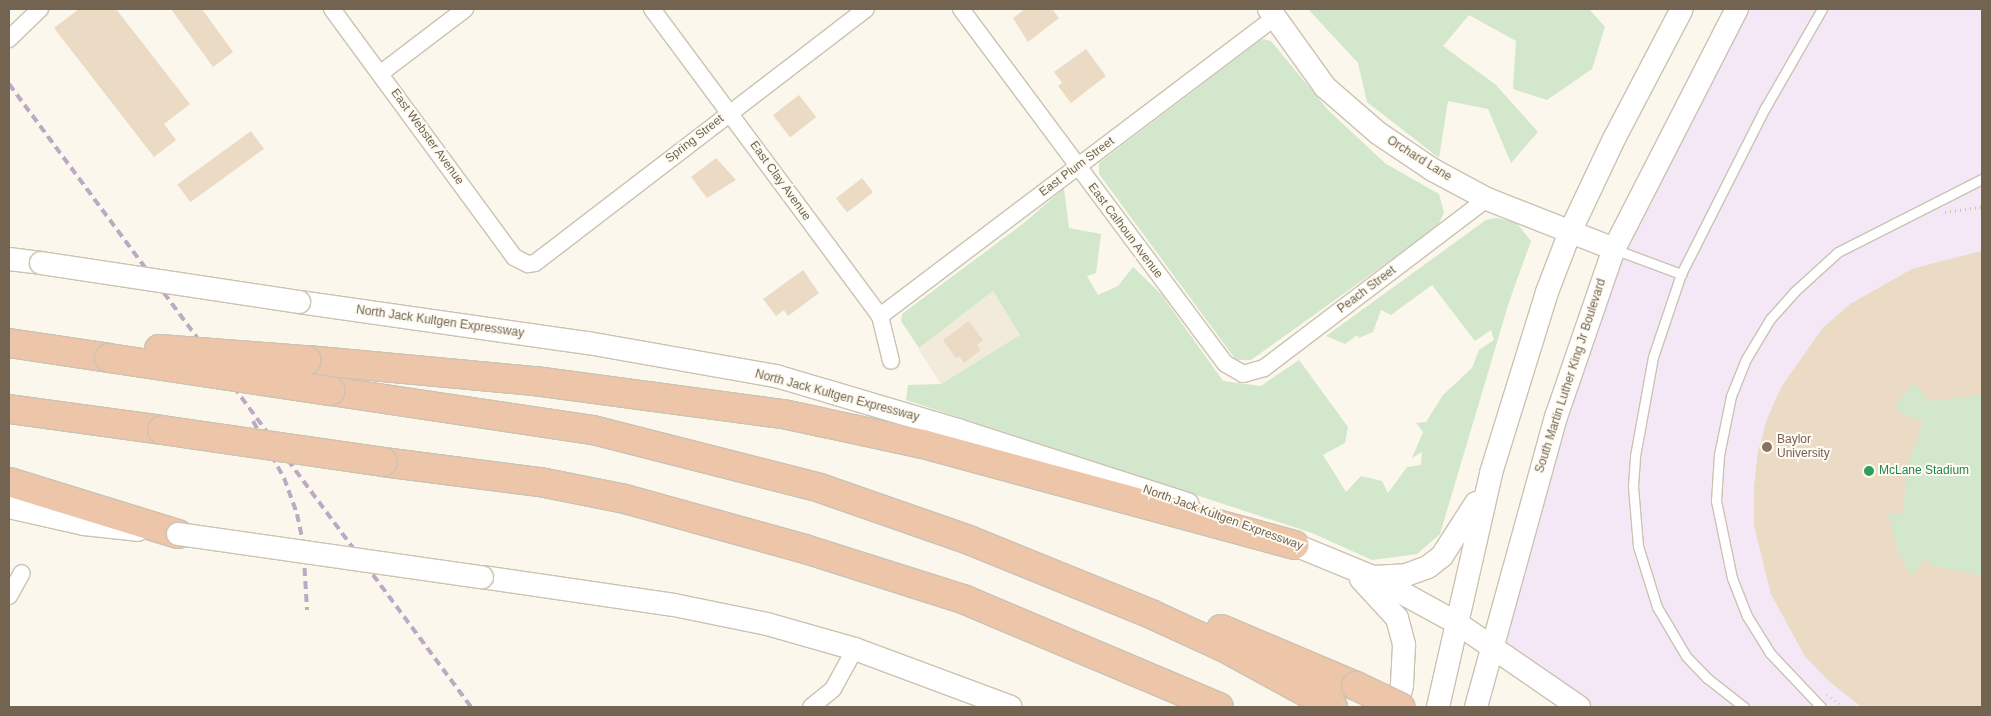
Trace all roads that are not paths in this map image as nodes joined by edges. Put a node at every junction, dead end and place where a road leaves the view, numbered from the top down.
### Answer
1 (40, 9) edge
2 (332, 9) edge
3 (465, 9) edge
4 (652, 9) edge
5 (866, 9) edge
6 (960, 9) edge
7 (1682, 9) edge
8 (1737, 9) edge
9 (1822, 9) edge
10 (1272, 13) edge
11 (9, 39) edge
12 (381, 73) junction
13 (730, 112) junction
14 (1077, 167) junction
15 (1982, 179) edge
16 (1487, 199) junction
17 (1570, 232) junction
18 (1614, 249) junction
19 (9, 259) edge
20 (524, 263) joint
21 (1681, 274) junction
22 (880, 316) junction
23 (9, 338) edge
24 (9, 343) edge
25 (105, 352) junction
26 (890, 361) dead end
27 (1243, 374) joint
28 (9, 409) edge
29 (1492, 473) junction
30 (9, 482) edge
31 (9, 507) edge
32 (178, 534) junction
33 (969, 540) junction
34 (1294, 544) junction
35 (1322, 555) junction
36 (22, 573) dead end
37 (1373, 577) junction
38 (9, 596) edge
39 (1457, 623) junction
40 (1492, 645) junction
41 (855, 649) junction
42 (1174, 687) junction
43 (811, 707) edge
44 (1010, 707) edge
45 (1193, 707) edge
46 (1220, 707) edge
47 (1333, 707) edge
48 (1398, 707) edge
49 (1438, 707) edge
50 (1476, 707) edge
51 (1579, 707) edge
52 (1744, 707) edge
53 (1821, 707) edge

1 - 11 street
2 - 12 street, East Webster Avenue
3 - 12 street
4 - 13 street, East Clay Avenue
5 - 13 street, Spring Street
6 - 14 street, East Calhoun Avenue
7 - 17 main road
8 - 18 main road, South Martin Luther King Jr Boulevard
9 - 21 lane
10 - 14 street, East Plum Street
10 - 16 main road, Orchard Lane
12 - 20 street, East Webster Avenue
13 - 20 street, Spring Street
13 - 22 street, East Clay Avenue
14 - 22 street, East Plum Street
14 - 27 street, East Calhoun Avenue
15 - 53 lane
16 - 17 main road, Orchard Lane
16 - 27 street, Peach Street
17 - 18 main road, Orchard Lane
17 - 29 main road
18 - 21 lane
18 - 40 main road, South Martin Luther King Jr Boulevard
19 - 34 main road, North Jack Kultgen Expressway, bridge
21 - 52 lane
22 - 26 street, East Clay Avenue
23 - 25 highway
24 - 25 highway
25 - 33 highway, bridge
25 - 34 highway, bridge
28 - 42 highway, bridge
29 - 37 main road
29 - 39 main road
30 - 32 highway
31 - 32 main road
32 - 41 main road, bridge
33 - 47 highway
33 - 48 highway, bridge
34 - 35 main road, North Jack Kultgen Expressway
35 - 37 main road, North Jack Kultgen Expressway
35 - 48 main road
36 - 38 street
37 - 39 main road, North Jack Kultgen Expressway
39 - 40 main road, North Jack Kultgen Expressway
39 - 49 main road
40 - 50 main road, South Martin Luther King Jr Boulevard
40 - 51 main road, North Jack Kultgen Expressway
41 - 43 street
41 - 44 main road
42 - 45 highway
42 - 46 highway

